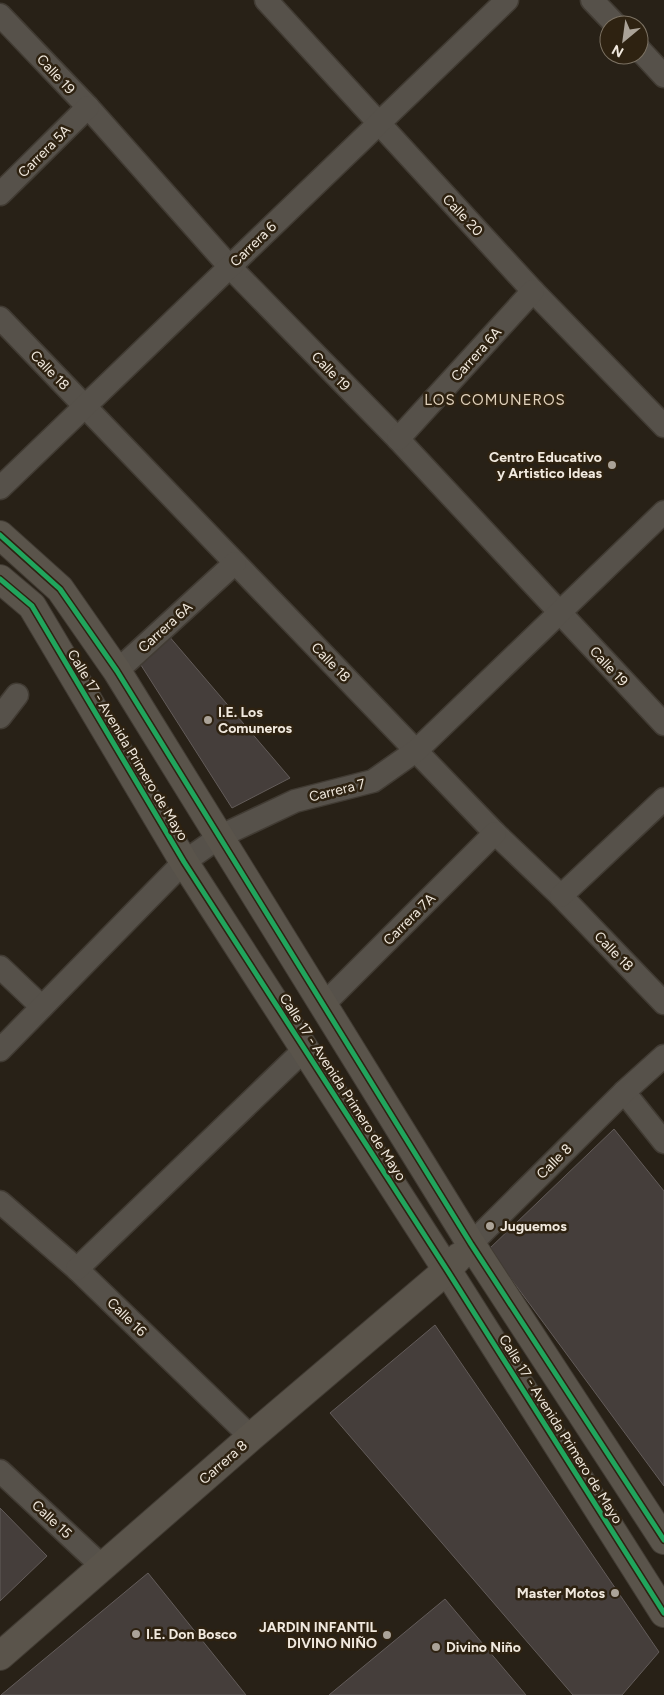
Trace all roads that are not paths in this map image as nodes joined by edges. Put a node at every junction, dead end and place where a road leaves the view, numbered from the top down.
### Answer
1 (266, 0) edge
2 (507, 0) edge
3 (592, 0) edge
4 (0, 15) edge
5 (606, 15) edge
6 (649, 60) edge
7 (664, 76) edge
8 (88, 108) junction
9 (379, 123) junction
10 (0, 194) edge
11 (229, 266) junction
12 (533, 291) junction
13 (0, 318) edge
14 (84, 406) junction
15 (664, 426) edge
16 (398, 439) junction
17 (0, 488) edge
18 (664, 512) edge
19 (0, 535) edge
20 (235, 563) junction
21 (0, 580) edge
22 (559, 613) junction
23 (117, 671) junction
24 (17, 695) dead end
25 (0, 717) edge
26 (664, 724) edge
27 (417, 750) junction
28 (664, 799) edge
29 (495, 833) junction
30 (221, 836) junction
31 (184, 862) junction
32 (561, 896) junction
33 (0, 967) edge
34 (664, 1003) edge
35 (323, 1006) junction
36 (42, 1007) junction
37 (305, 1049) junction
38 (0, 1050) edge
39 (664, 1056) edge
40 (624, 1092) junction
41 (664, 1142) edge
42 (0, 1202) edge
43 (471, 1244) junction
44 (77, 1268) junction
45 (448, 1270) junction
46 (251, 1436) junction
47 (0, 1471) edge
48 (664, 1540) edge
49 (103, 1567) junction
50 (664, 1612) edge
51 (0, 1656) edge

1 - 9 street, Calle 20
2 - 9 street, Carrera 6
3 - 5 street
4 - 8 street, Calle 19
6 - 7 street
8 - 10 street, Carrera 5A
8 - 11 street, Calle 19
9 - 11 street, Carrera 6
9 - 12 street, Calle 20
11 - 14 street, Carrera 6
11 - 16 street, Calle 19
12 - 15 street, Calle 20
12 - 16 street, Carrera 6A
13 - 14 street, Calle 18
14 - 17 street, Carrera 6
14 - 20 street, Calle 18
16 - 22 street, Calle 19
18 - 22 street, Carrera 7
19 - 23 main road, Calle 17 - Avenida Primero de Mayo
20 - 23 street, Carrera 6A
20 - 27 street, Calle 18
21 - 31 main road, Calle 17 - Avenida Primero de Mayo
22 - 26 street, Calle 19
22 - 27 street, Carrera 7
23 - 30 main road, Calle 17 - Avenida Primero de Mayo
24 - 25 street
27 - 29 street, Calle 18
27 - 30 street, Carrera 7
28 - 32 street
29 - 32 street, Calle 18
29 - 35 street, Carrera 7A
30 - 31 street, Carrera 7
30 - 35 main road, Calle 17 - Avenida Primero de Mayo
31 - 36 street, Carrera 7
31 - 37 main road, Calle 17 - Avenida Primero de Mayo
32 - 34 street, Calle 18
33 - 36 street
35 - 43 main road, Calle 17 - Avenida Primero de Mayo
36 - 38 street, Carrera 7
37 - 44 street
37 - 45 main road, Calle 17 - Avenida Primero de Mayo
39 - 40 street, Calle 8
40 - 41 street
40 - 43 street, Calle 8
42 - 44 street, Calle 16
43 - 45 main road, Calle 8
43 - 48 main road, Calle 17 - Avenida Primero de Mayo
44 - 46 street, Calle 16
45 - 46 main road, Carrera 8
45 - 50 main road, Calle 17 - Avenida Primero de Mayo
46 - 49 main road, Carrera 8
47 - 49 street, Calle 15
49 - 51 main road, Carrera 8

